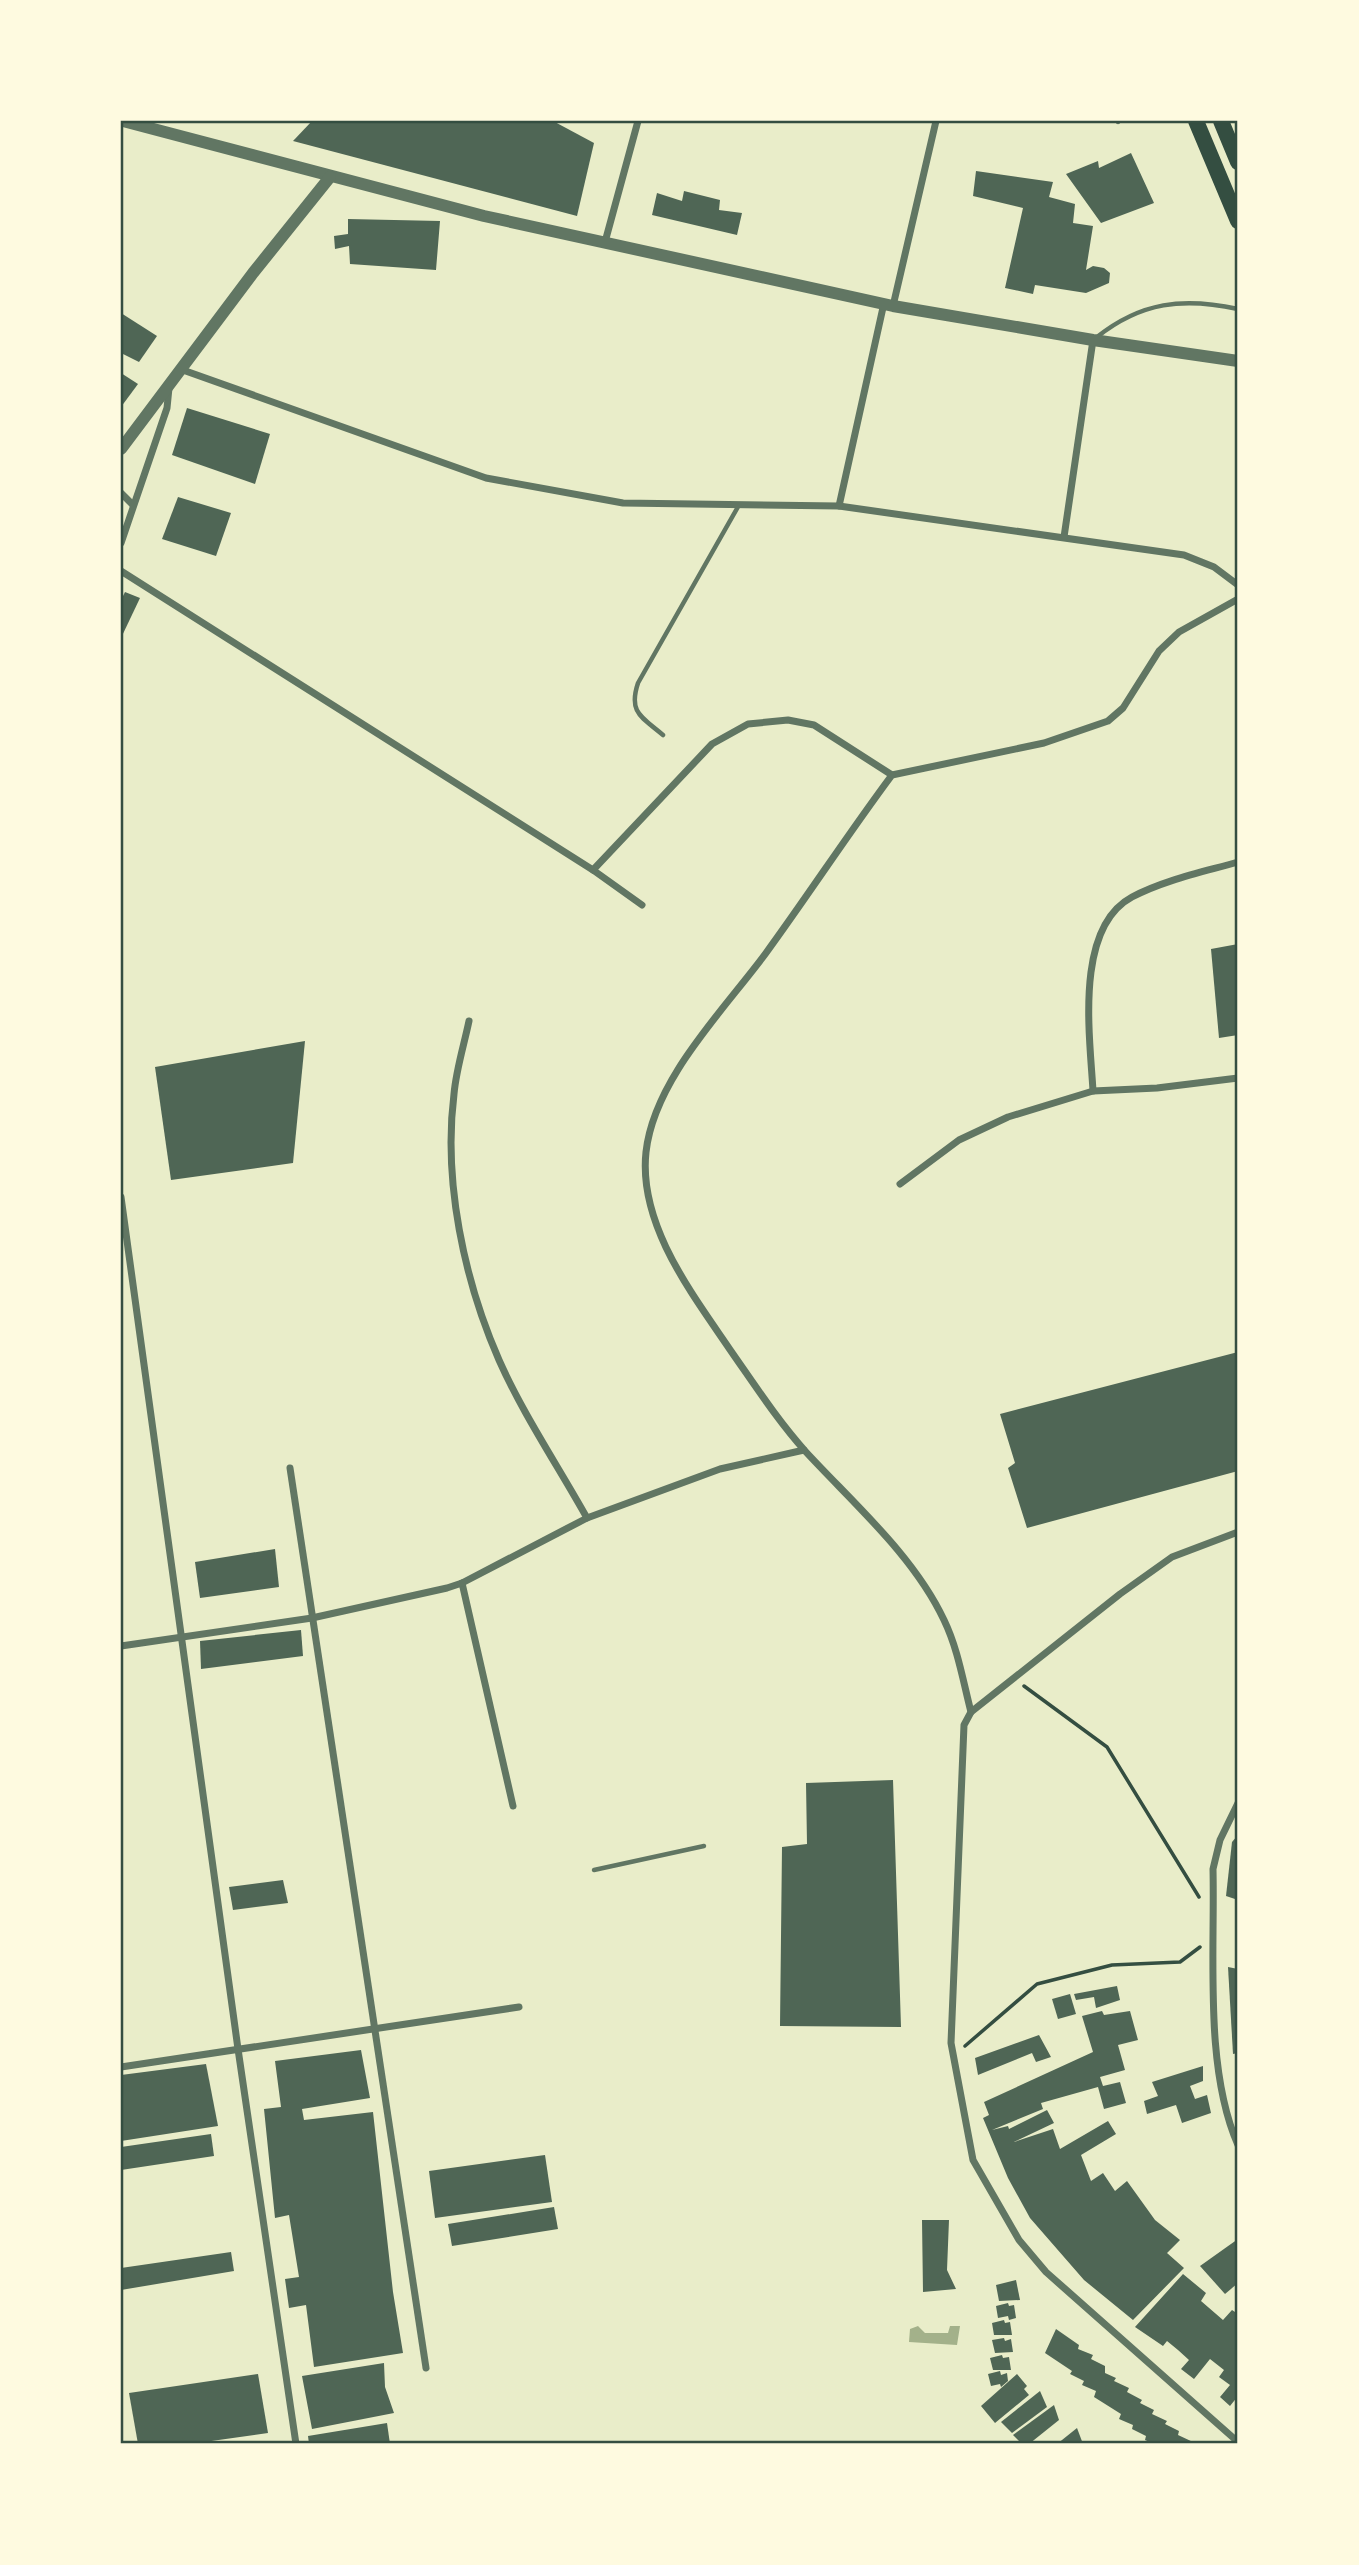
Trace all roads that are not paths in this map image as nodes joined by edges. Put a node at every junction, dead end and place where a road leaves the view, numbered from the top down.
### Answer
1 (129, 121) edge
2 (638, 121) edge
3 (936, 121) edge
4 (1195, 121) edge
5 (1220, 121) edge
6 (1238, 162) edge
7 (330, 177) junction
8 (1238, 221) edge
9 (605, 243) junction
10 (889, 304) junction
11 (1238, 309) edge
12 (1093, 340) junction
13 (1238, 361) edge
14 (180, 369) junction
15 (169, 383) junction
16 (121, 449) edge
17 (121, 494) edge
18 (133, 505) junction
19 (739, 505) junction
20 (839, 506) junction
21 (1064, 537) junction
22 (121, 544) edge
23 (121, 571) edge
24 (1238, 585) edge
25 (1238, 598) edge
26 (663, 735) dead end
27 (892, 775) junction
28 (1238, 862) edge
29 (593, 870) junction
30 (642, 905) dead end
31 (469, 1021) dead end
32 (1238, 1078) edge
33 (1093, 1091) junction
34 (900, 1184) dead end
35 (121, 1197) edge
36 (804, 1450) junction
37 (290, 1468) dead end
38 (587, 1518) junction
39 (1238, 1532) edge
40 (462, 1583) junction
41 (312, 1618) junction
42 (182, 1636) junction
43 (121, 1646) edge
44 (971, 1712) junction
45 (1238, 1803) edge
46 (513, 1805) dead end
47 (704, 1846) dead end
48 (594, 1870) dead end
49 (519, 2007) dead end
50 (375, 2028) junction
51 (238, 2049) junction
52 (121, 2067) edge
53 (1238, 2146) edge
54 (426, 2368) dead end
55 (1238, 2442) edge
56 (296, 2444) edge

1 - 7 street
2 - 9 street
3 - 10 street
4 - 8 main road
5 - 6 main road
7 - 9 street
7 - 14 street
9 - 10 street
10 - 12 street
10 - 20 street
11 - 12 lane
12 - 13 street
12 - 21 street
14 - 15 street
14 - 19 street
15 - 16 street
15 - 18 street
17 - 18 street
18 - 22 street
19 - 20 street
19 - 26 lane
20 - 21 street
21 - 24 street
23 - 29 street
25 - 27 street
27 - 29 street
27 - 36 street
28 - 33 street
29 - 30 street
31 - 38 street
32 - 33 street
33 - 34 street
35 - 42 street
36 - 38 street
36 - 44 street
37 - 41 street
38 - 40 street
39 - 44 street
40 - 41 street
40 - 46 street
41 - 42 street
41 - 50 street
42 - 43 street
42 - 51 street
44 - 55 street
45 - 53 street
47 - 48 lane
49 - 50 street
50 - 51 street
50 - 54 street
51 - 52 street
51 - 56 street

